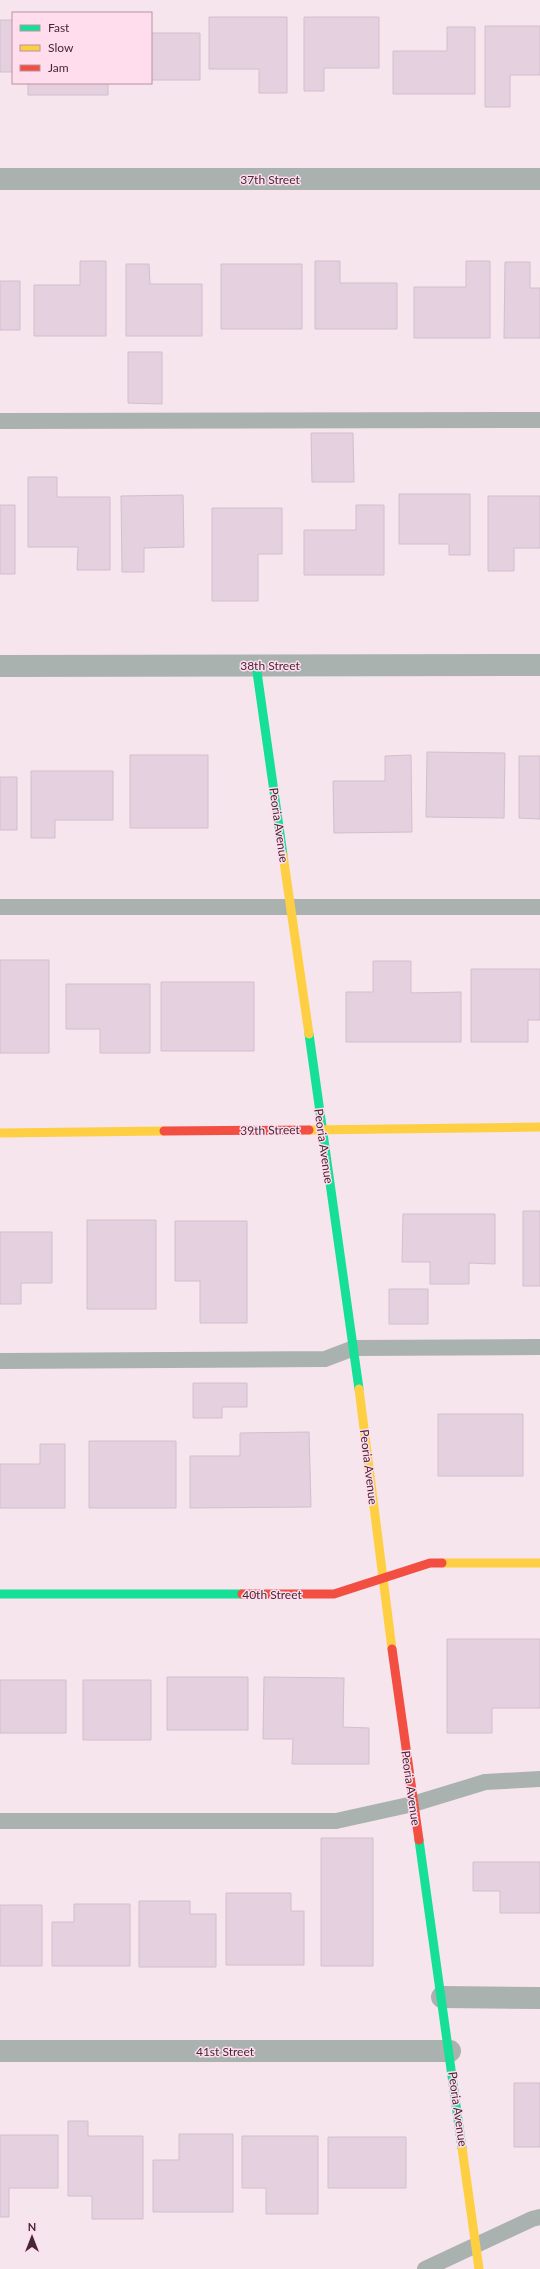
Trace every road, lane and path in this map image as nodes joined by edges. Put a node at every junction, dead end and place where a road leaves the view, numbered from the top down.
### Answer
1 (0, 179) edge
2 (540, 179) edge
3 (540, 420) edge
4 (0, 421) edge
5 (256, 665) junction
6 (540, 665) edge
7 (0, 666) edge
8 (0, 907) edge
9 (290, 907) junction
10 (540, 907) edge
11 (540, 1127) edge
12 (321, 1129) junction
13 (0, 1133) edge
14 (540, 1347) edge
15 (354, 1348) junction
16 (0, 1360) edge
17 (540, 1563) edge
18 (382, 1577) junction
19 (0, 1594) edge
20 (540, 1779) edge
21 (413, 1804) junction
22 (0, 1821) edge
23 (442, 1997) junction
24 (540, 1998) edge
25 (0, 2051) edge
26 (450, 2051) junction
27 (540, 2217) edge
28 (476, 2244) junction
29 (424, 2269) edge
30 (479, 2269) edge

1 - 2 street, 37th Street
3 - 4 lane
5 - 6 street, 38th Street
5 - 7 street, 38th Street
5 - 9 street, Peoria Avenue
8 - 9 lane
9 - 10 lane
9 - 12 street, Peoria Avenue
11 - 12 street, 39th Street
12 - 13 street, 39th Street
12 - 15 street, Peoria Avenue
14 - 15 lane
15 - 16 lane
15 - 18 street, Peoria Avenue
17 - 18 street, 40th Street
18 - 19 street, 40th Street
18 - 21 street, Peoria Avenue
20 - 21 lane
21 - 22 lane
21 - 23 street, Peoria Avenue
23 - 24 street
23 - 26 street, Peoria Avenue
25 - 26 street, 41st Street
26 - 28 street, Peoria Avenue
27 - 28 lane
28 - 29 lane
28 - 30 street, Peoria Avenue

